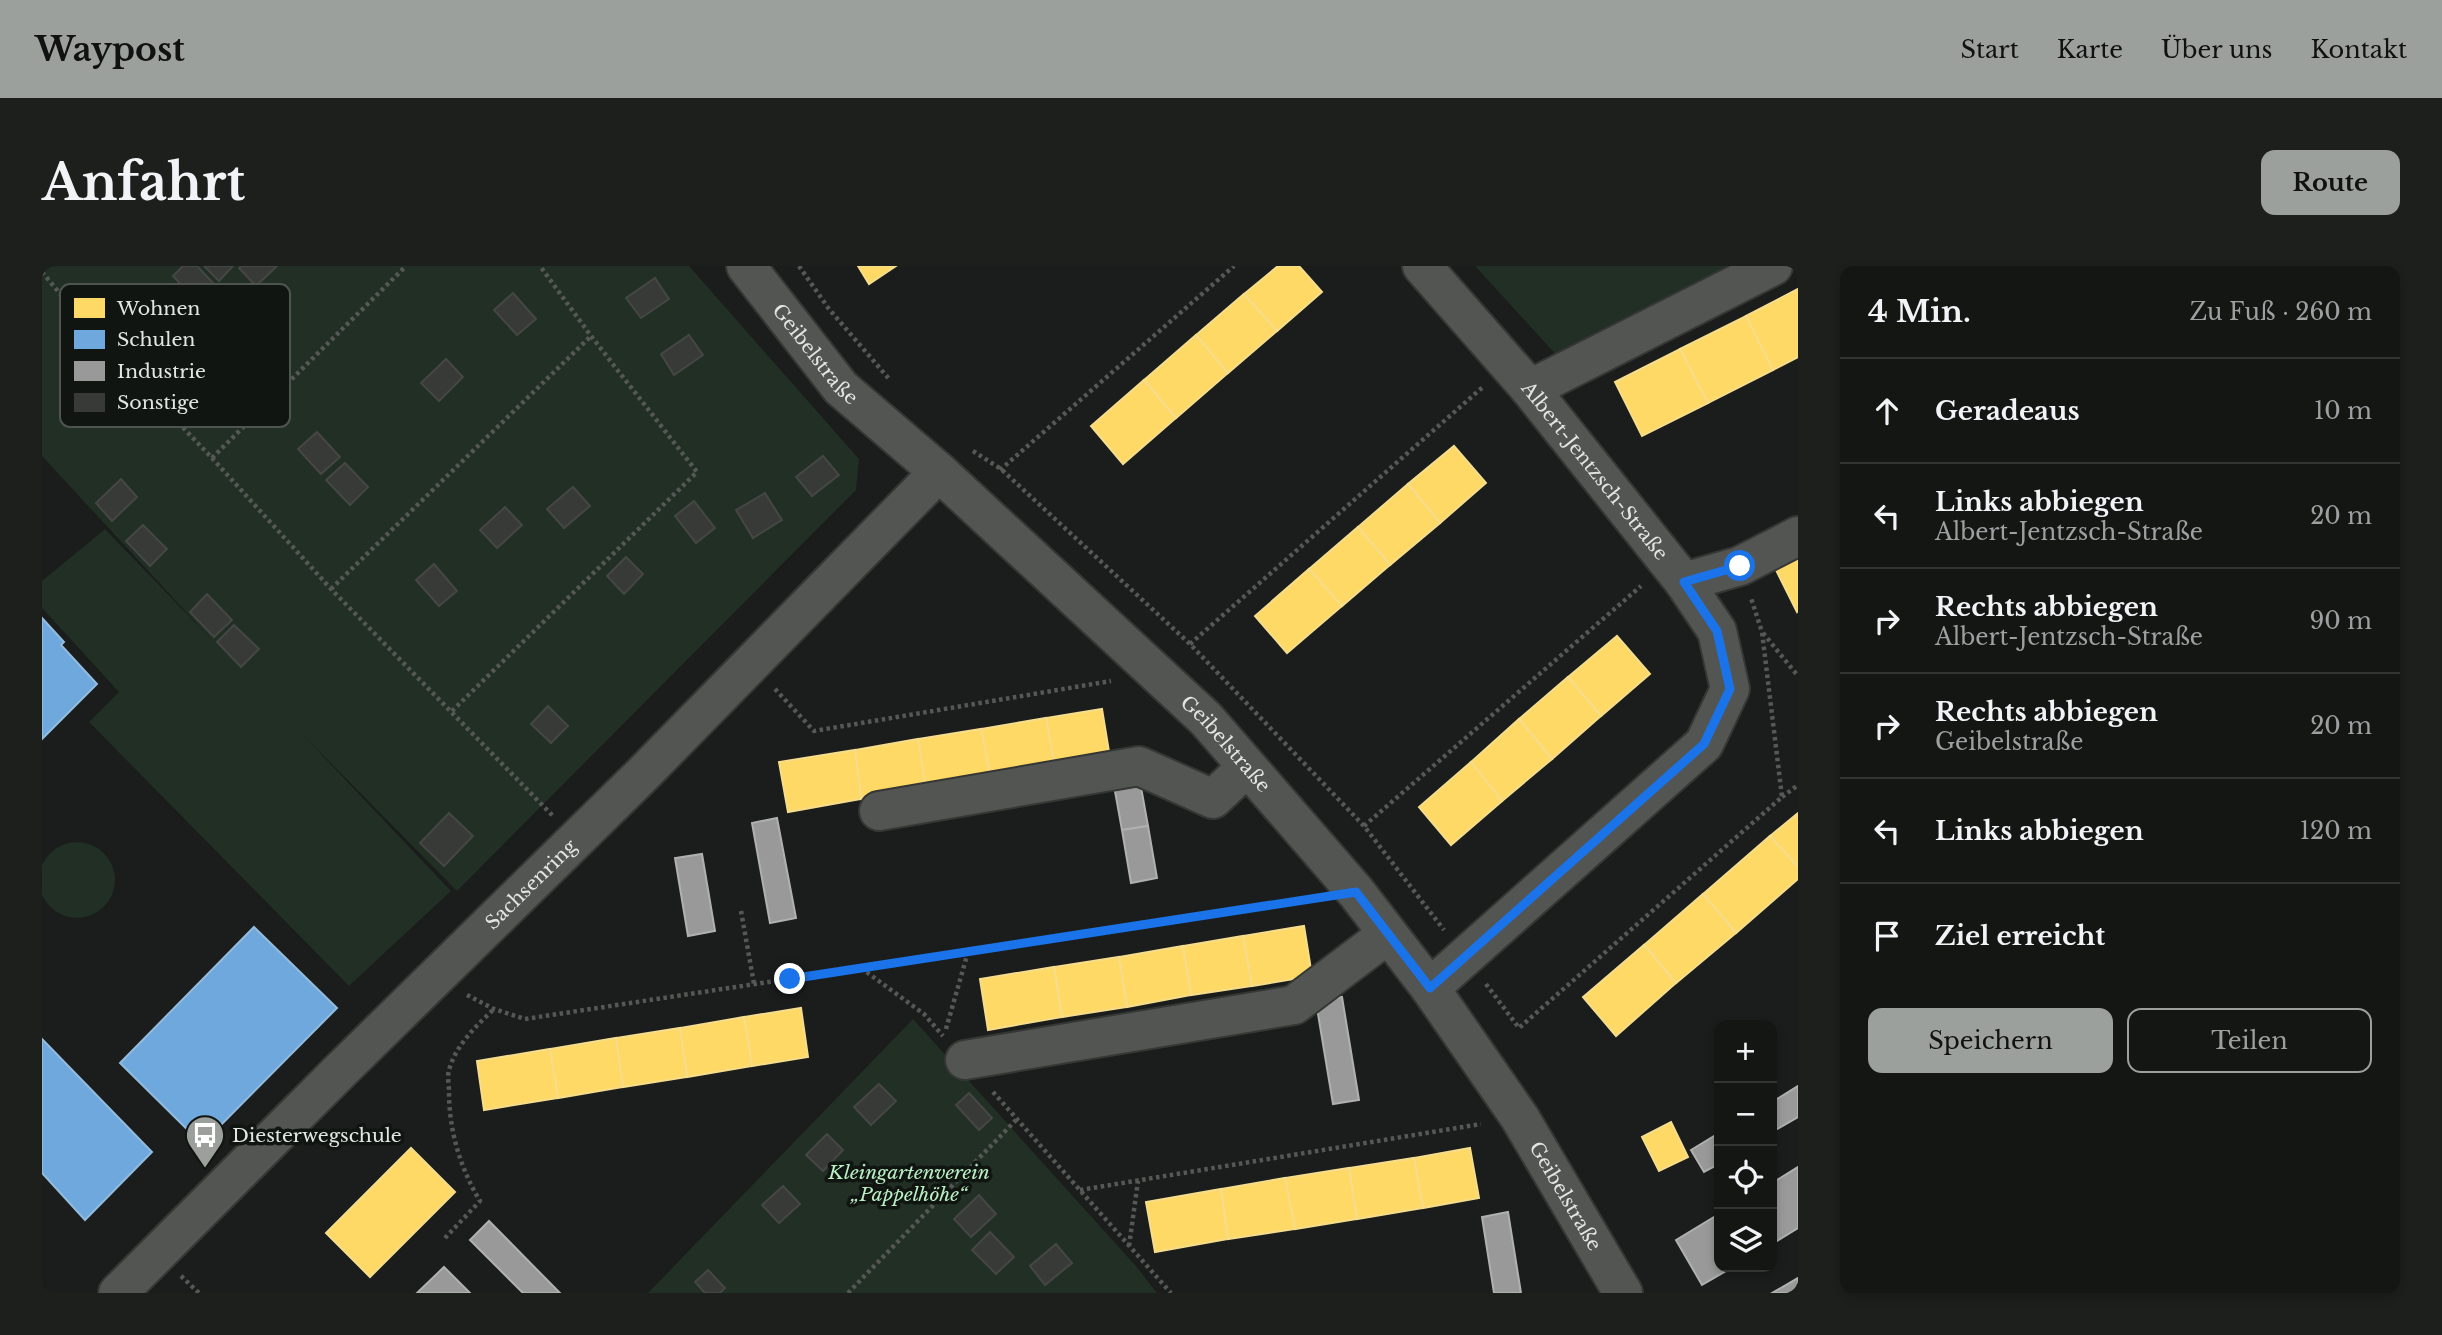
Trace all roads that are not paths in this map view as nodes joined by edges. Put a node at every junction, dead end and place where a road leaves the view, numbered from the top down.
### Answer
1 (746, 266) edge
2 (1422, 266) edge
3 (1773, 266) edge
4 (1519, 377) junction
5 (952, 484) junction
6 (1798, 536) edge
7 (1676, 572) junction
8 (1247, 766) junction
9 (878, 811) dead end
10 (1388, 934) junction
11 (1430, 988) junction
12 (955, 1049) road end
13 (118, 1293) edge
14 (1623, 1293) edge

1 - 5 street, Geibelstraße
2 - 4 street, Albert-Jentzsch-Straße
3 - 4 street
4 - 7 street, Albert-Jentzsch-Straße
5 - 8 street, Geibelstraße
5 - 13 street, Sachsenring
6 - 7 street
7 - 11 street, Albert-Jentzsch-Straße
8 - 9 street
8 - 10 street, Geibelstraße
10 - 11 street, Geibelstraße
10 - 12 street
11 - 14 street, Geibelstraße

